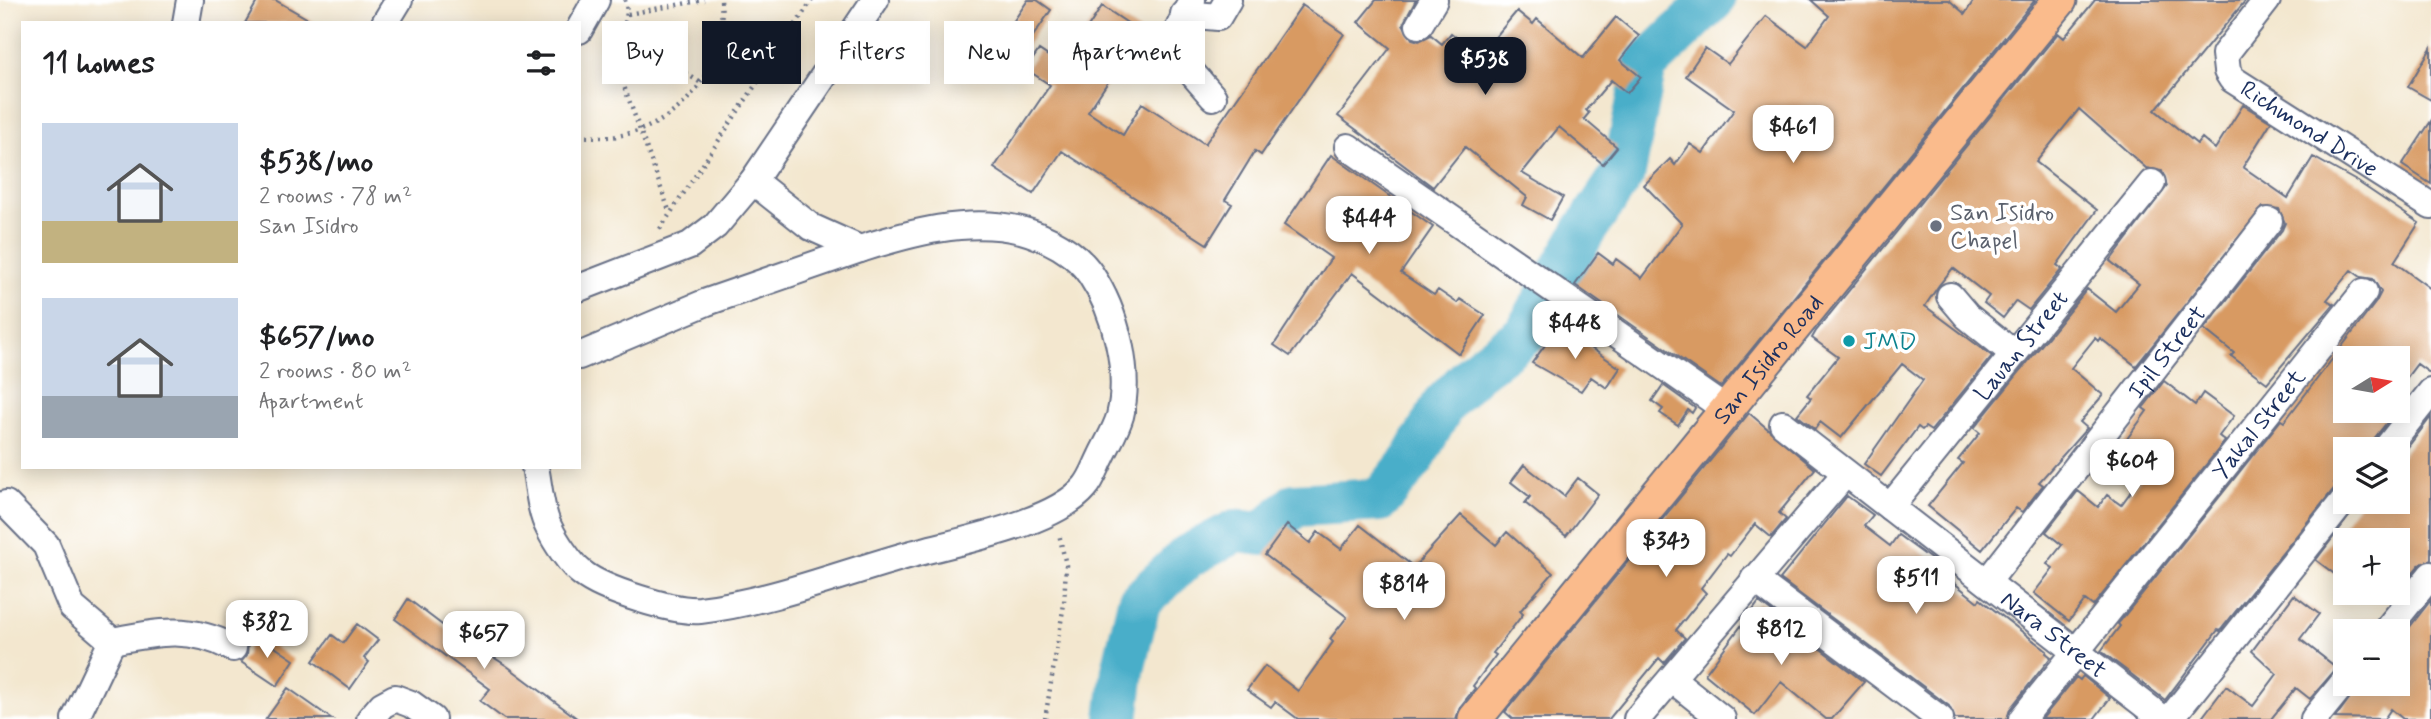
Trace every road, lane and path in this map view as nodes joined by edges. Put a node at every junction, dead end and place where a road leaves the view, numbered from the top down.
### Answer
1 (190, 0) edge
2 (399, 0) edge
3 (596, 0) edge
4 (625, 0) edge
5 (704, 0) edge
6 (721, 0) edge
7 (812, 0) edge
8 (875, 0) edge
9 (1228, 0) edge
10 (1434, 0) edge
11 (2060, 0) edge
12 (2267, 0) edge
13 (1188, 7) edge
14 (628, 14) junction
15 (187, 21) edge
16 (386, 21) edge
17 (625, 21) edge
18 (1419, 24) dead end
19 (588, 37) edge
20 (688, 75) edge
21 (701, 83) junction
22 (623, 84) edge
23 (1213, 97) dead end
24 (640, 129) junction
25 (581, 136) edge
26 (1348, 147) dead end
27 (752, 181) junction
28 (2152, 183) dead end
29 (2431, 206) edge
30 (670, 213) junction
31 (2269, 221) dead end
32 (648, 234) dead end
33 (860, 249) junction
34 (581, 287) edge
35 (2364, 292) dead end
36 (1950, 296) dead end
37 (2013, 353) junction
38 (581, 355) edge
39 (2431, 392) edge
40 (1728, 411) junction
41 (1783, 424) dead end
42 (2395, 437) edge
43 (535, 469) edge
44 (1845, 474) junction
45 (6, 504) dead end
46 (1890, 507) junction
47 (1054, 513) junction
48 (2333, 514) edge
49 (2431, 575) edge
50 (1754, 579) junction
51 (1987, 582) junction
52 (2395, 619) edge
53 (112, 641) junction
54 (233, 648) dead end
55 (2075, 653) junction
56 (1672, 679) junction
57 (2333, 696) edge
58 (75, 719) edge
59 (370, 719) edge
60 (432, 719) edge
61 (1045, 719) edge
62 (1475, 719) edge
63 (1637, 719) edge
64 (1722, 719) edge
65 (1940, 719) edge
66 (2022, 719) edge
67 (2163, 719) edge
68 (2170, 719) edge
69 (2314, 719) edge

1 - 15 street
2 - 16 street
3 - 19 street
4 - 14 path
5 - 14 path
6 - 21 path
7 - 30 path
8 - 27 street
9 - 13 street
10 - 18 street
11 - 40 main road, San Isidro Road
12 - 29 street, Richmond Drive
13 - 23 street
14 - 17 path
20 - 21 path
21 - 24 path
22 - 24 path
24 - 25 path
24 - 30 path
26 - 40 street
27 - 33 street
27 - 34 street
28 - 37 street, Lauan Street
30 - 32 path
31 - 51 street, Ipil Street
33 - 38 street
33 - 47 street
35 - 55 street, Yakal Street
36 - 37 street
37 - 46 street, Lauan Street
39 - 42 street
40 - 62 main road, San Isidro Road
41 - 44 street, Nara Street
43 - 47 street
44 - 46 street, Nara Street
44 - 50 street
45 - 53 street
46 - 51 street, Nara Street
47 - 61 path
48 - 68 street
49 - 52 street
50 - 56 street
50 - 65 street
51 - 55 street, Nara Street
53 - 54 street
53 - 58 street
55 - 66 street, Yakal Street
55 - 67 street, Nara Street
56 - 63 street
56 - 64 street
57 - 69 street
59 - 60 street

